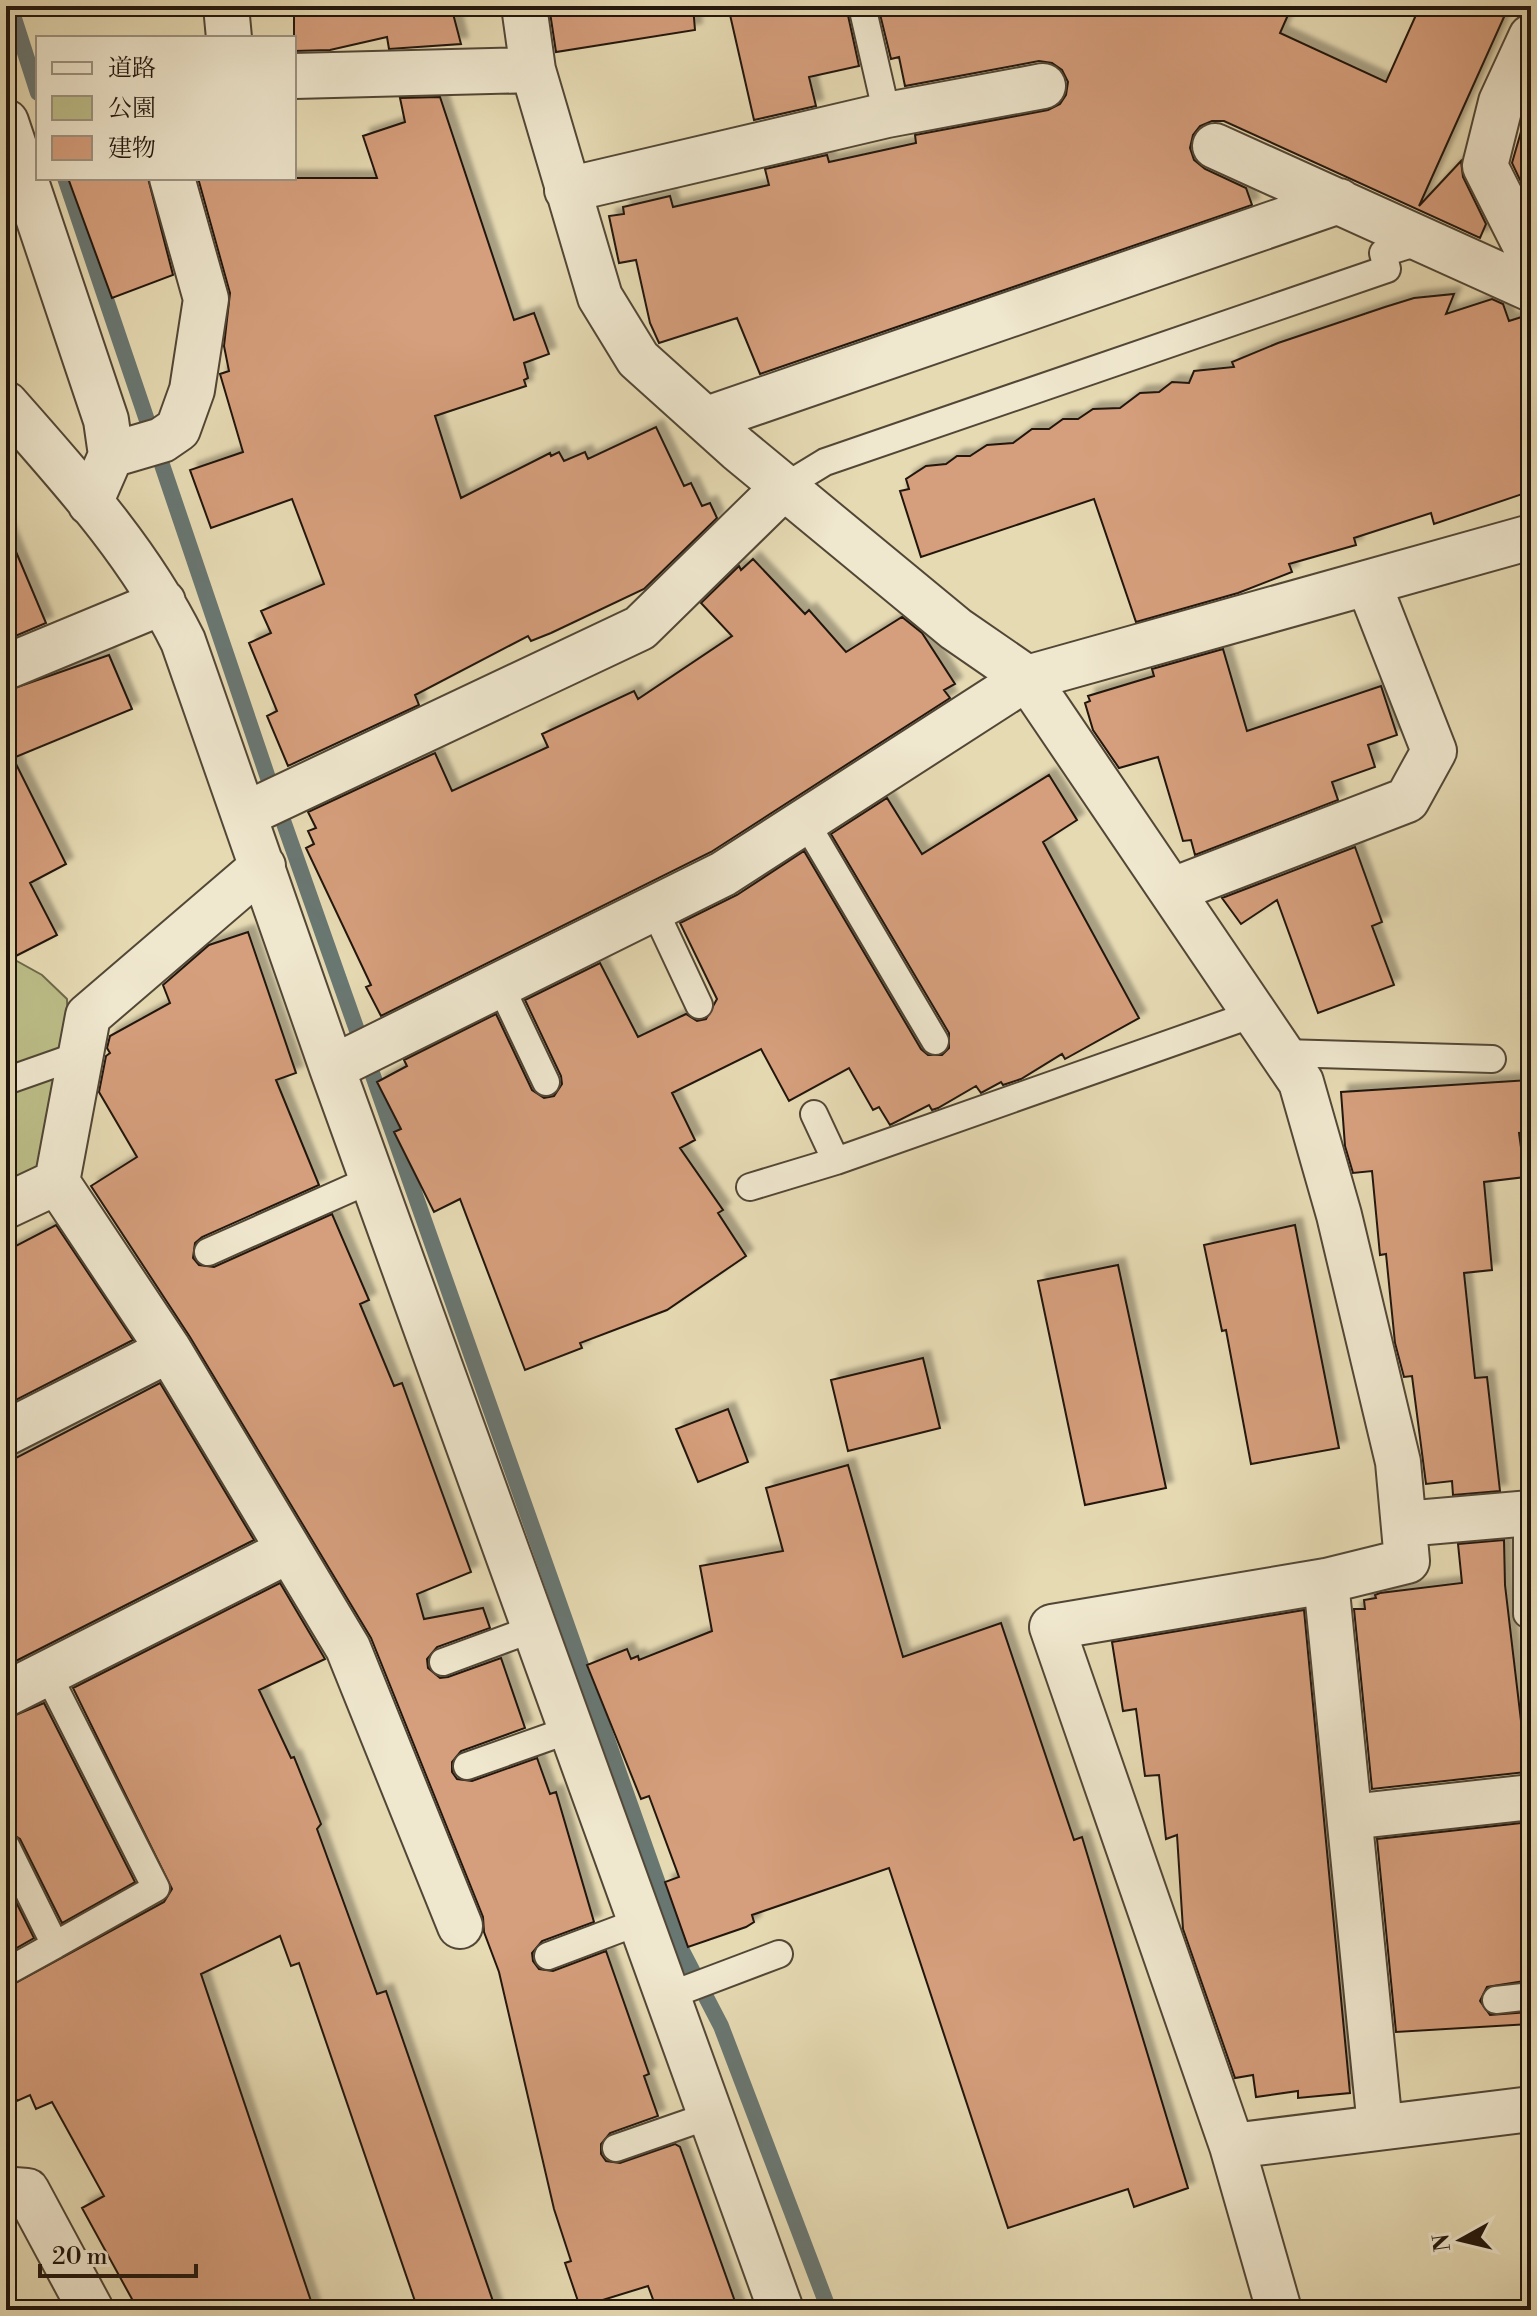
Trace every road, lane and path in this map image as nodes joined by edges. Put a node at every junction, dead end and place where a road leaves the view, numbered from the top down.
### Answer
1 (226, 6) edge
2 (524, 6) edge
3 (862, 6) edge
4 (229, 36) edge
5 (1531, 37) edge
6 (533, 70) junction
7 (296, 76) edge
8 (1043, 86) dead end
9 (887, 115) junction
10 (6, 122) edge
11 (1215, 146) dead end
12 (173, 180) edge
13 (567, 190) junction
14 (1339, 201) junction
15 (1425, 240) junction
16 (1531, 257) edge
17 (1531, 289) edge
18 (6, 404) edge
19 (707, 419) junction
20 (111, 455) junction
21 (784, 487) junction
22 (90, 503) junction
23 (1531, 537) edge
24 (1369, 585) junction
25 (163, 602) junction
26 (6, 667) edge
27 (1027, 678) junction
28 (244, 815) junction
29 (806, 823) junction
30 (263, 866) junction
31 (1173, 890) junction
32 (654, 909) junction
33 (500, 985) junction
34 (699, 1005) dead end
35 (1256, 1013) junction
36 (935, 1041) dead end
37 (1283, 1053) junction
38 (80, 1055) junction
39 (1492, 1059) dead end
40 (332, 1068) junction
41 (6, 1081) edge
42 (546, 1082) dead end
43 (814, 1114) dead end
44 (836, 1161) junction
45 (372, 1179) junction
46 (57, 1182) junction
47 (750, 1187) dead end
48 (6, 1206) edge
49 (208, 1252) dead end
50 (169, 1350) junction
51 (6, 1433) edge
52 (1529, 1513) edge
53 (1404, 1524) junction
54 (288, 1551) junction
55 (1326, 1581) junction
56 (1527, 1614) dead end
57 (535, 1628) junction
58 (443, 1662) dead end
59 (47, 1673) junction
60 (6, 1694) edge
61 (572, 1729) junction
62 (467, 1766) dead end
63 (1531, 1797) edge
64 (1350, 1817) junction
65 (6, 1846) edge
66 (641, 1921) junction
67 (460, 1926) dead end
68 (55, 1945) junction
69 (779, 1954) dead end
70 (548, 1956) dead end
71 (6, 1972) edge
72 (668, 1996) junction
73 (1531, 1996) edge
74 (1496, 2000) dead end
75 (1531, 2109) edge
76 (711, 2115) junction
77 (1380, 2127) junction
78 (1232, 2146) junction
79 (616, 2148) dead end
80 (6, 2194) edge
81 (91, 2310) edge
82 (781, 2310) edge
83 (1279, 2310) edge

1 - 4 street
2 - 6 street
3 - 9 lane
5 - 16 street
6 - 7 street
6 - 13 street
8 - 9 street
9 - 13 street
10 - 20 street
11 - 14 street
12 - 20 street
13 - 19 street
14 - 15 street
14 - 19 street
15 - 17 street
15 - 21 lane
18 - 22 street
19 - 21 street
20 - 22 street
21 - 27 street
21 - 28 street
22 - 25 street
23 - 24 street
24 - 27 street
24 - 31 street
25 - 26 street
25 - 28 street
27 - 29 street
27 - 31 street
28 - 30 street
29 - 32 street
29 - 36 lane
30 - 38 street
30 - 40 street
31 - 35 street
32 - 33 street
32 - 34 lane
33 - 40 street
33 - 42 lane
35 - 37 street
35 - 44 lane
37 - 39 lane
37 - 53 street
38 - 41 lane
38 - 46 street
40 - 45 street
43 - 44 lane
44 - 47 lane
45 - 49 lane
45 - 57 street
46 - 48 street
46 - 50 street
50 - 51 street
50 - 54 street
52 - 53 street
52 - 56 lane
53 - 55 street
54 - 59 street
54 - 67 street
55 - 64 street
55 - 78 street
57 - 58 lane
57 - 61 street
59 - 60 street
59 - 68 lane
61 - 62 lane
61 - 66 street
63 - 64 street
64 - 77 street
65 - 68 lane
66 - 70 lane
66 - 72 street
68 - 71 lane
69 - 72 lane
72 - 76 street
73 - 74 lane
75 - 77 street
76 - 79 lane
76 - 82 street
77 - 78 street
78 - 83 street
80 - 81 street

